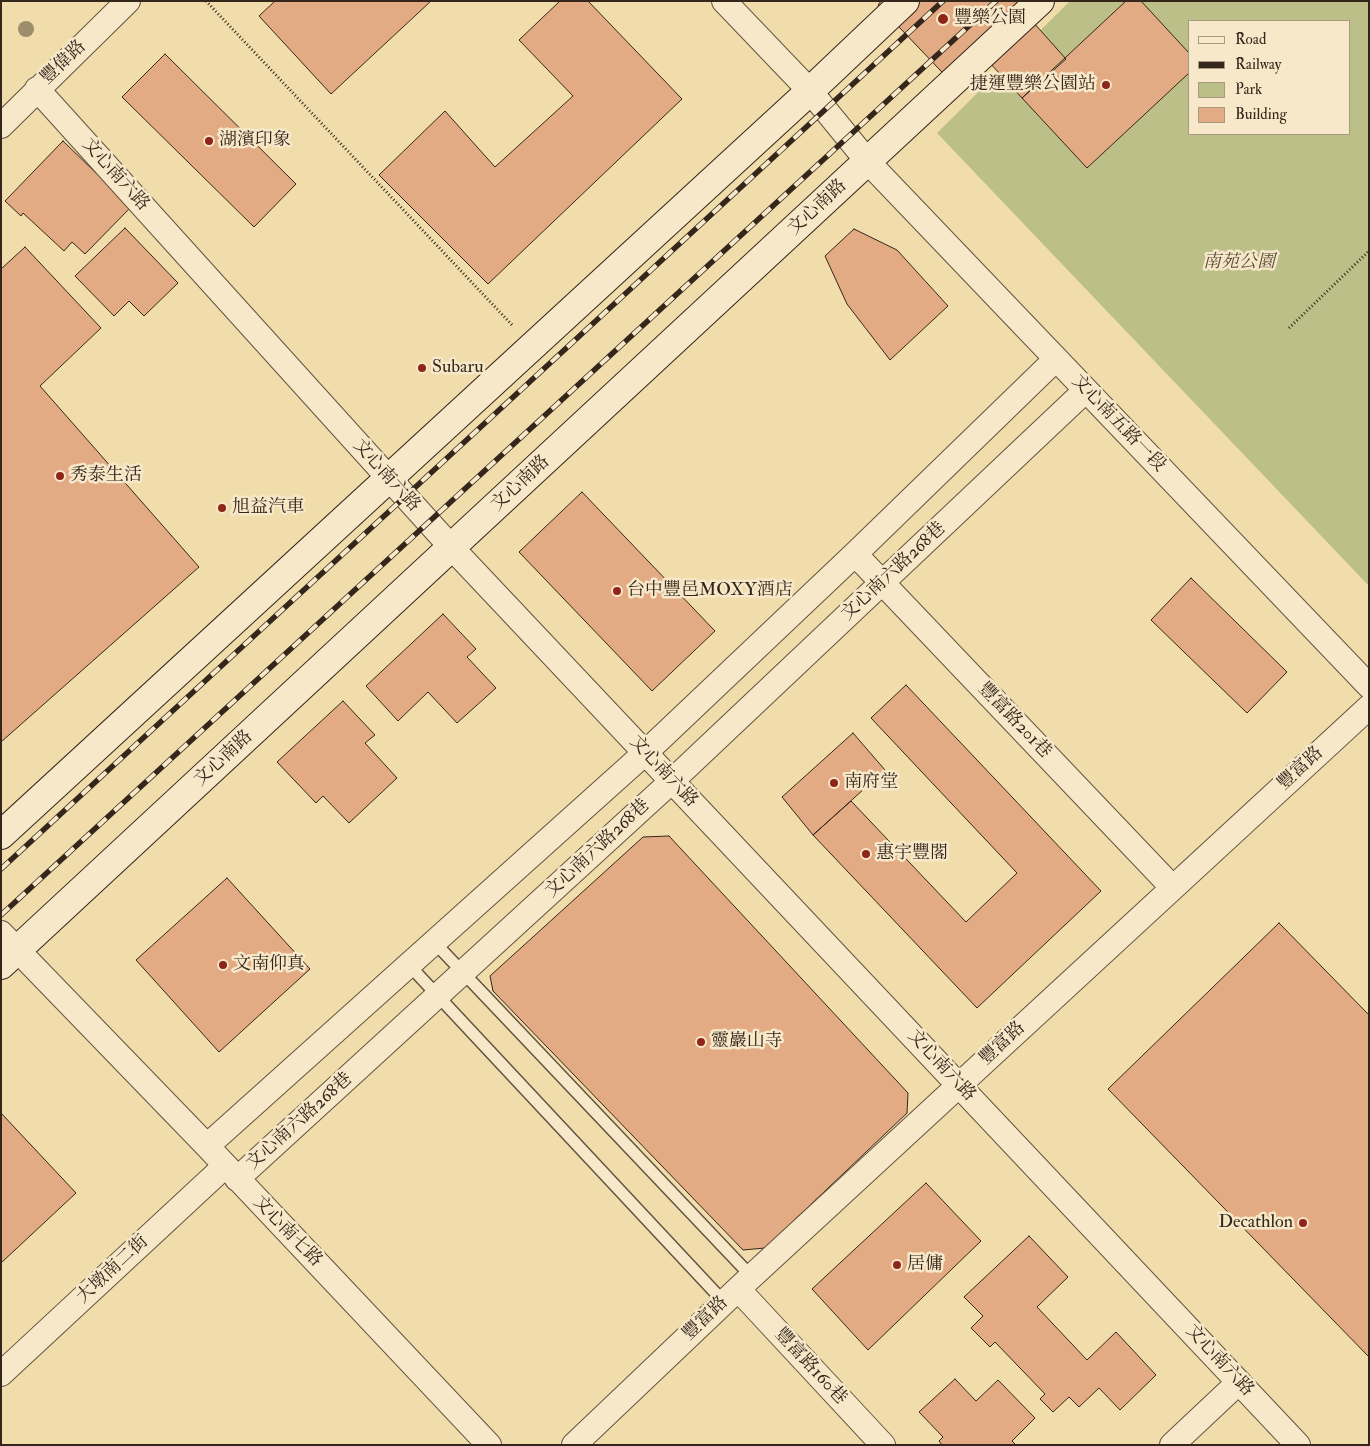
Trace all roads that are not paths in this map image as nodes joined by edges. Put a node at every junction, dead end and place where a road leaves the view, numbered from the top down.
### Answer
1 (128, 1) edge
2 (724, 1) edge
3 (905, 1) edge
4 (1040, 1) edge
5 (37, 89) junction
6 (810, 91) junction
7 (1, 126) edge
8 (868, 162) junction
9 (1056, 360) junction
10 (1086, 390) junction
11 (388, 479) junction
12 (452, 548) junction
13 (855, 554) junction
14 (882, 583) junction
15 (1369, 686) edge
16 (1369, 707) edge
17 (645, 753) junction
18 (672, 781) junction
19 (1, 835) edge
20 (1172, 887) junction
21 (434, 942) junction
22 (7, 949) edge
23 (409, 965) junction
24 (463, 973) junction
25 (438, 996) junction
26 (959, 1084) junction
27 (207, 1146) junction
28 (231, 1173) junction
29 (738, 1289) junction
30 (1, 1374) edge
31 (1238, 1382) junction
32 (489, 1445) edge
33 (574, 1445) edge
34 (883, 1445) edge
35 (1172, 1445) edge
36 (1298, 1445) edge

1 - 5 street, 豐偉路
2 - 6 street
3 - 6 main road
4 - 8 main road, 文心南路
5 - 7 street, 豐偉路
5 - 11 street, 文心南六路
6 - 8 street, 文心南五路一段
6 - 11 main road
8 - 9 street, 文心南五路一段
8 - 12 main road, 文心南路
9 - 10 street, 文心南五路一段
9 - 13 street
10 - 14 street, 文心南六路268巷
10 - 15 street, 文心南五路一段
11 - 12 street, 文心南六路
11 - 19 main road
12 - 17 street, 文心南六路
12 - 22 main road, 文心南路
13 - 14 street, 豐富路201巷
13 - 17 street
14 - 18 street, 文心南六路268巷
14 - 20 street, 豐富路201巷
16 - 20 street, 豐富路
17 - 18 street, 文心南六路
17 - 21 street
18 - 24 street, 文心南六路268巷
18 - 26 street, 文心南六路
20 - 26 street, 豐富路
21 - 23 street
21 - 24 lane
22 - 27 street, 文心南七路
23 - 25 lane
23 - 27 street
24 - 25 street, 文心南六路268巷
24 - 29 lane
25 - 28 street, 文心南六路268巷
25 - 29 lane
26 - 29 street, 豐富路
26 - 31 street, 文心南六路
27 - 28 street, 文心南七路
28 - 30 street, 大墩南二街
28 - 32 street, 文心南七路
29 - 33 street, 豐富路
29 - 34 street, 豐富路160巷
31 - 35 street
31 - 36 street, 文心南六路

